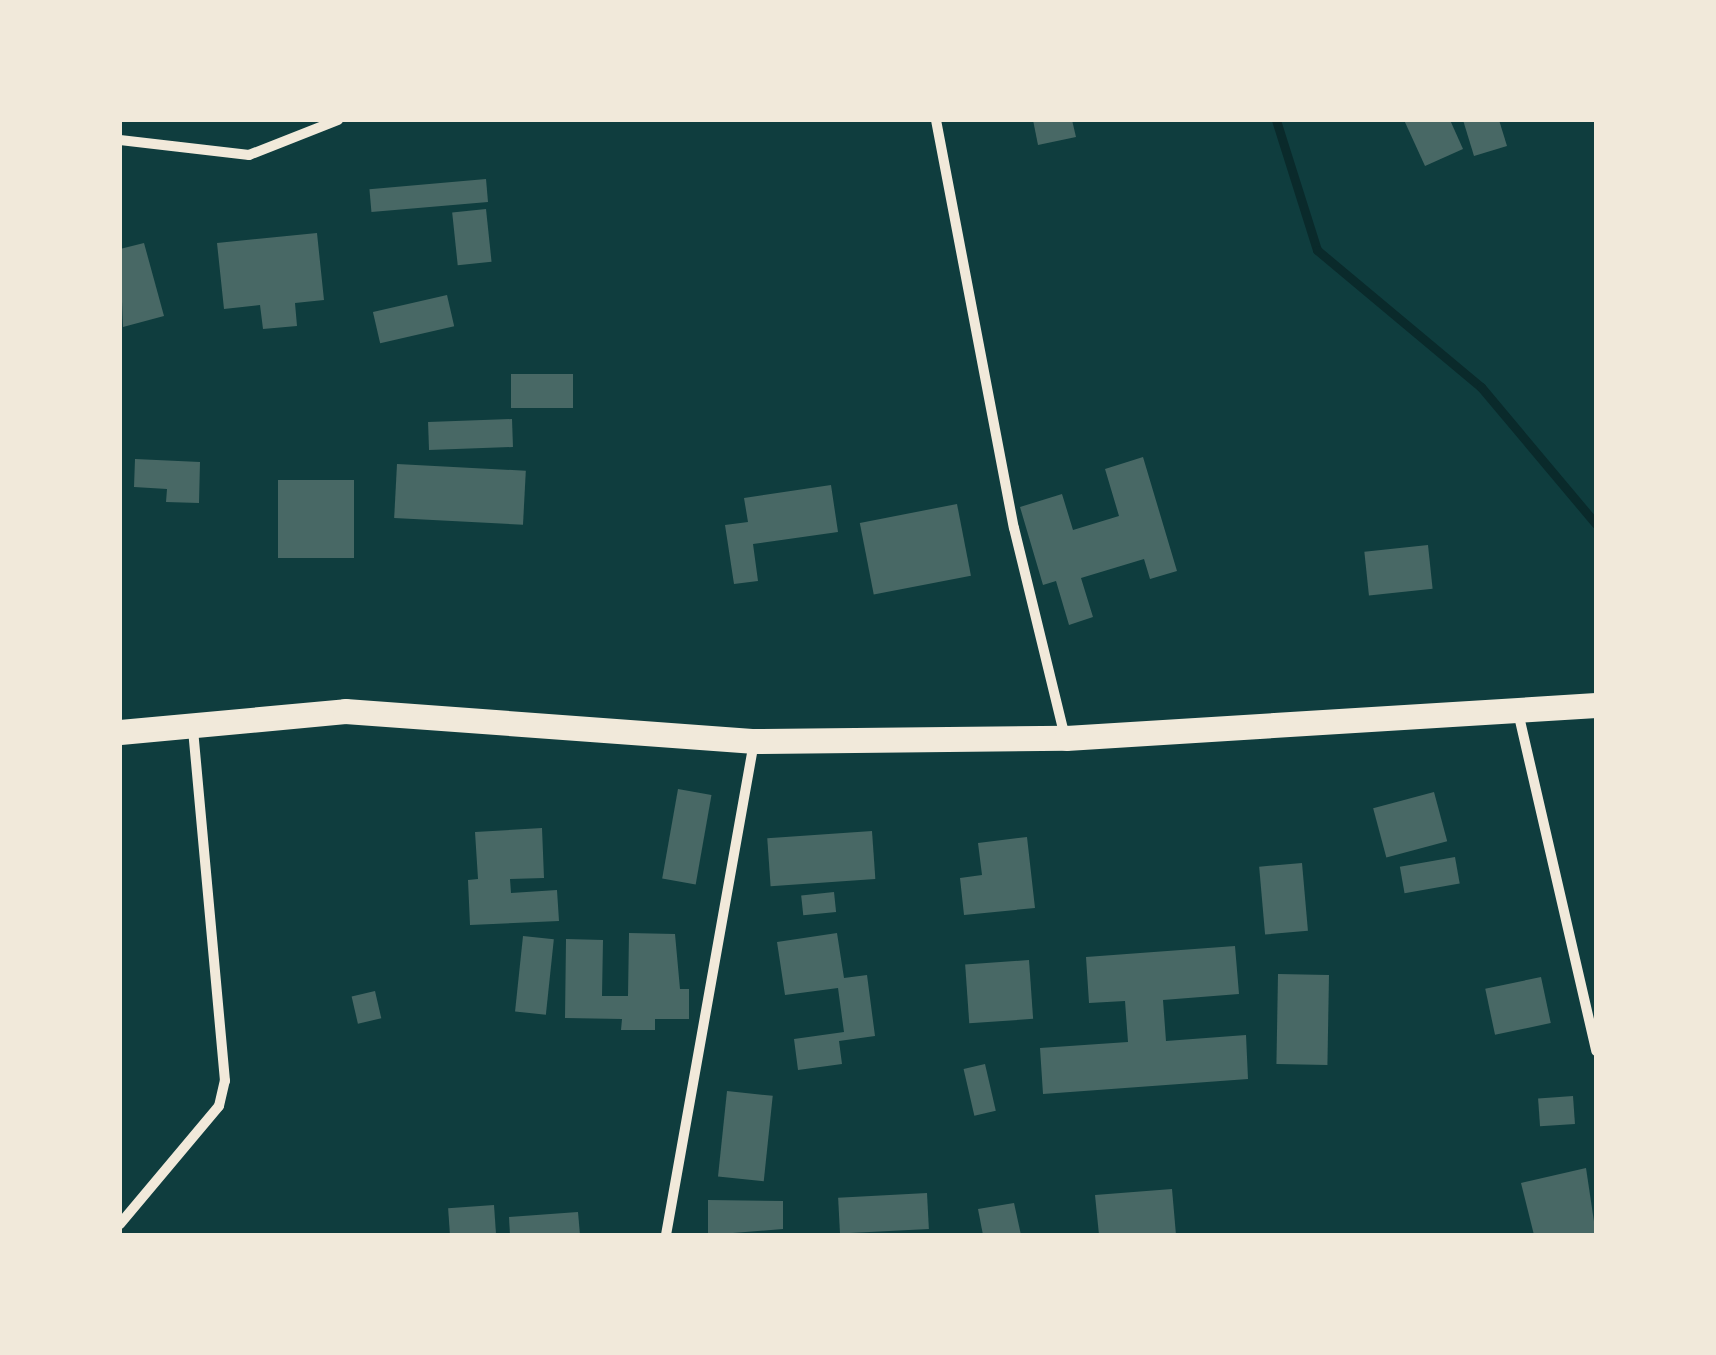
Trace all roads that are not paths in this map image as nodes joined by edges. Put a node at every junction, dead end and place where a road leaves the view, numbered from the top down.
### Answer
1 (338, 120) edge
2 (936, 120) edge
3 (120, 140) edge
4 (1596, 704) edge
5 (1518, 711) junction
6 (193, 728) junction
7 (120, 732) edge
8 (1066, 738) junction
9 (755, 740) junction
10 (1596, 1051) edge
11 (120, 1224) edge
12 (666, 1235) edge

1 - 3 street
2 - 8 street
4 - 5 main road
5 - 8 main road
5 - 10 street
6 - 7 main road
6 - 9 main road
6 - 11 street
8 - 9 main road
9 - 12 street

